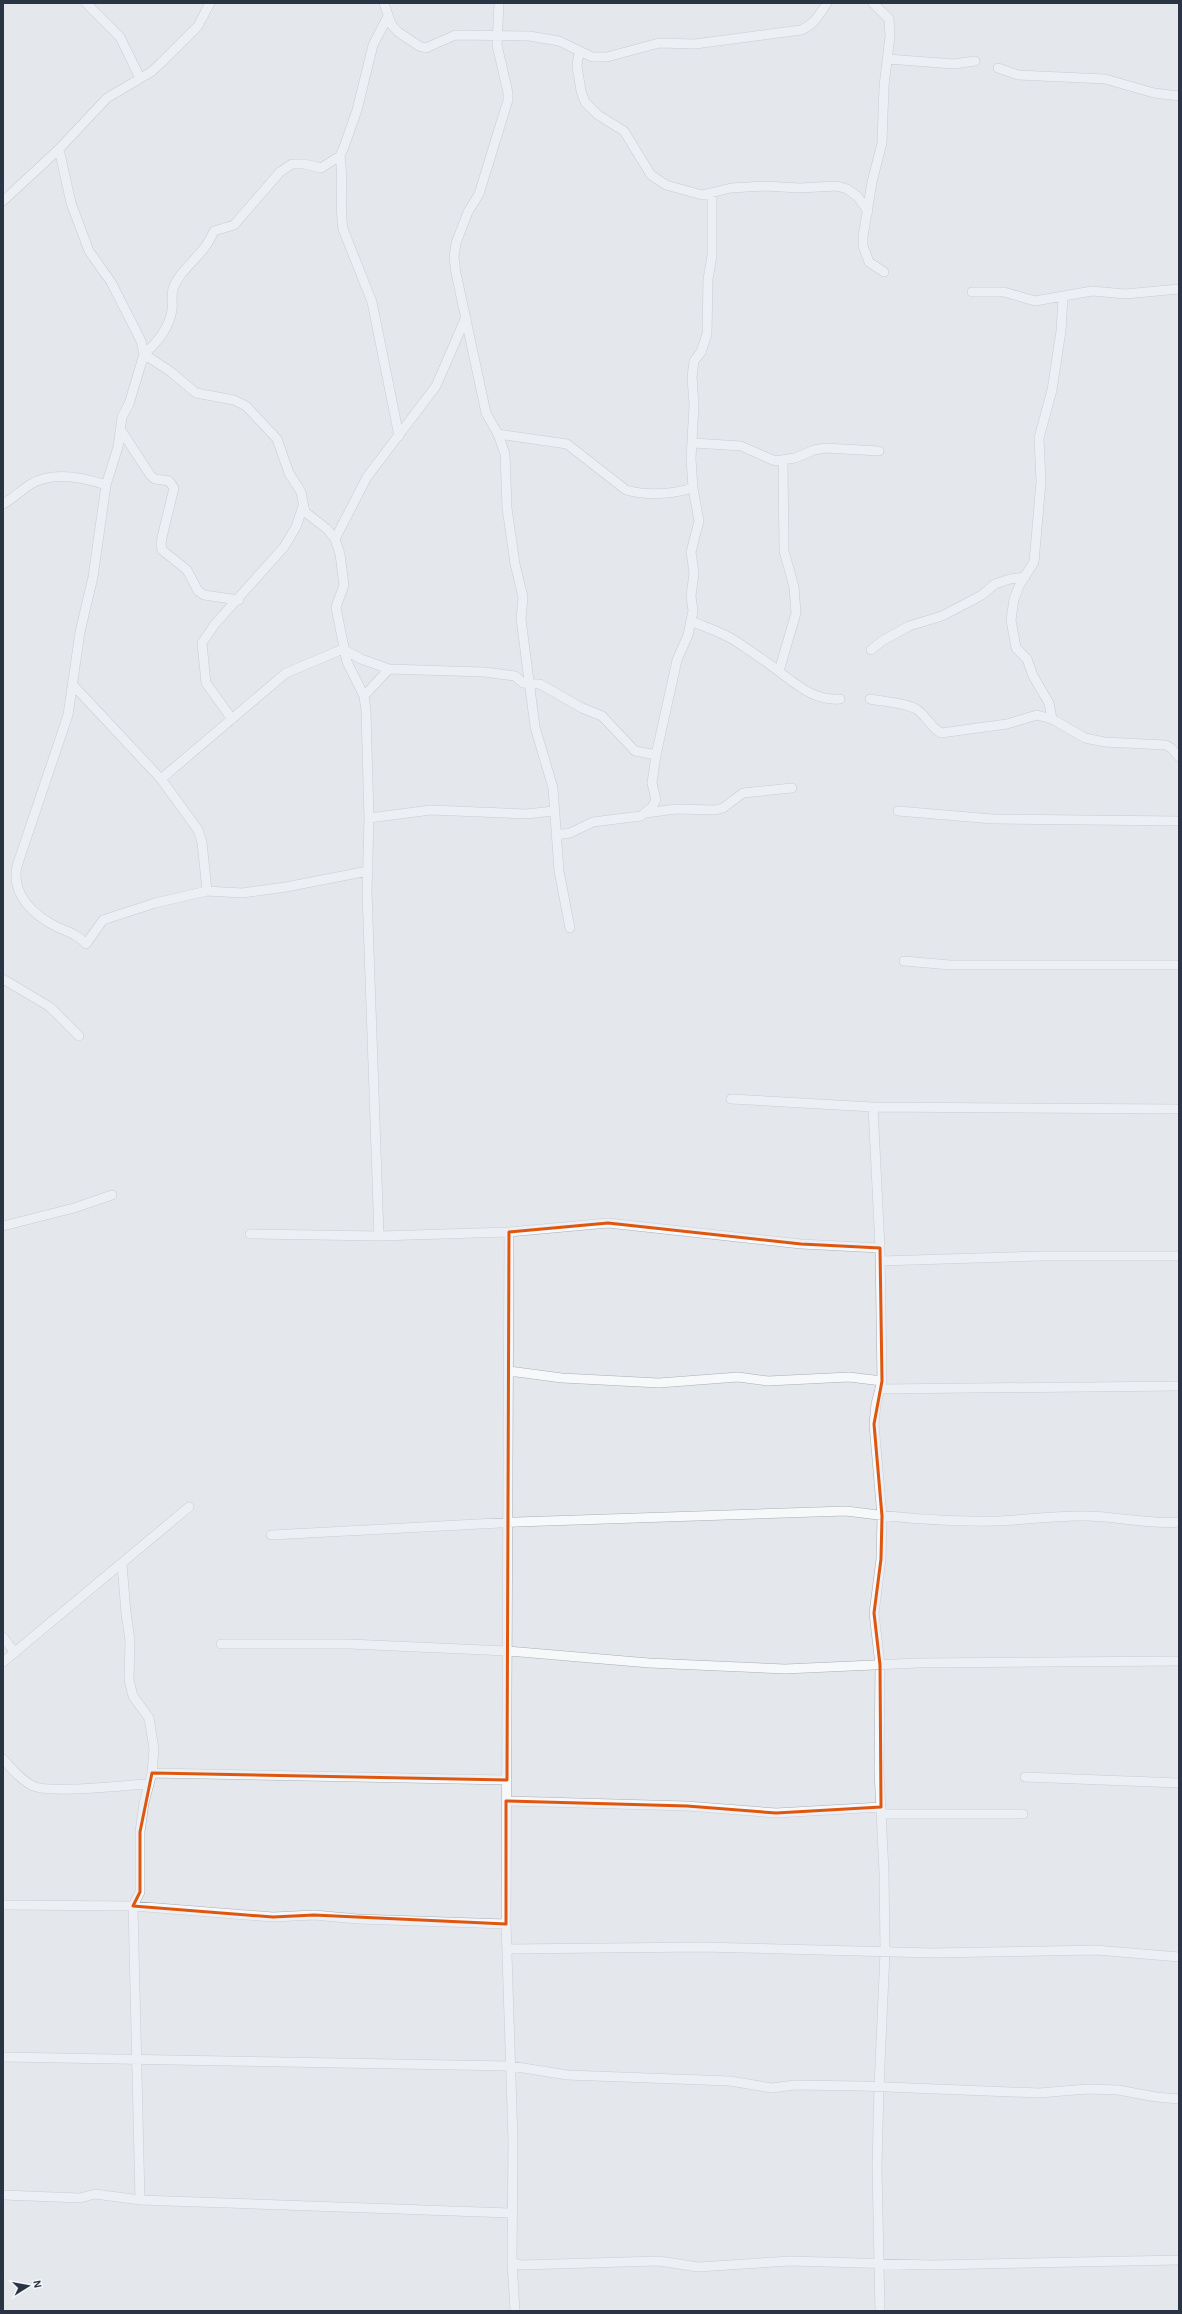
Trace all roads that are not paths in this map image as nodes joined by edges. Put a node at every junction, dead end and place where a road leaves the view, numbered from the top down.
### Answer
1 (86, 3) edge
2 (210, 3) edge
3 (384, 3) edge
4 (499, 3) edge
5 (873, 3) edge
6 (826, 4) edge
7 (388, 16) junction
8 (498, 34) junction
9 (579, 51) junction
10 (888, 59) junction
11 (975, 61) dead end
12 (998, 68) dead end
13 (140, 78) junction
14 (1179, 96) edge
15 (59, 149) junction
16 (340, 156) junction
17 (712, 194) junction
18 (5, 196) edge
19 (868, 211) junction
20 (884, 272) dead end
21 (1179, 289) edge
22 (972, 292) dead end
23 (1063, 298) junction
24 (466, 317) junction
25 (144, 354) junction
26 (120, 429) junction
27 (498, 434) junction
28 (399, 436) junction
29 (693, 443) junction
30 (879, 451) dead end
31 (783, 461) junction
32 (106, 485) junction
33 (693, 488) junction
34 (3, 504) edge
35 (303, 506) junction
36 (335, 539) junction
37 (1025, 577) junction
38 (239, 600) junction
39 (691, 621) junction
40 (344, 649) junction
41 (871, 650) dead end
42 (389, 669) junction
43 (779, 672) junction
44 (530, 684) junction
45 (74, 686) junction
46 (364, 696) junction
47 (840, 699) dead end
48 (870, 699) dead end
49 (232, 719) junction
50 (1052, 719) junction
51 (656, 755) junction
52 (1179, 757) edge
53 (161, 779) junction
54 (792, 788) dead end
55 (554, 811) junction
56 (898, 811) dead end
57 (646, 813) junction
58 (369, 818) junction
59 (1179, 821) edge
60 (556, 835) junction
61 (368, 871) junction
62 (207, 891) junction
63 (570, 928) dead end
64 (904, 961) dead end
65 (1179, 965) edge
66 (3, 979) edge
67 (79, 1036) dead end
68 (731, 1099) dead end
69 (873, 1107) junction
70 (1179, 1109) edge
71 (112, 1195) dead end
72 (3, 1226) edge
73 (509, 1232) junction
74 (250, 1234) dead end
75 (378, 1236) junction
76 (880, 1248) junction
77 (1179, 1256) edge
78 (881, 1261) junction
79 (509, 1371) junction
80 (881, 1385) junction
81 (1179, 1386) edge
82 (189, 1508) dead end
83 (882, 1516) junction
84 (1179, 1522) edge
85 (508, 1523) junction
86 (271, 1535) dead end
87 (122, 1564) junction
88 (3, 1637) edge
89 (221, 1644) dead end
90 (507, 1651) junction
91 (14, 1653) junction
92 (1179, 1661) edge
93 (3, 1662) edge
94 (880, 1665) junction
95 (3, 1759) edge
96 (152, 1773) junction
97 (1025, 1777) dead end
98 (507, 1780) junction
99 (1179, 1783) edge
100 (148, 1784) junction
101 (506, 1801) junction
102 (881, 1810) junction
103 (1023, 1814) dead end
104 (3, 1905) edge
105 (133, 1906) junction
106 (506, 1924) junction
107 (508, 1949) junction
108 (886, 1952) junction
109 (1179, 1957) edge
110 (3, 2057) edge
111 (136, 2060) junction
112 (511, 2066) junction
113 (879, 2087) junction
114 (1179, 2099) edge
115 (3, 2195) edge
116 (140, 2200) junction
117 (513, 2214) junction
118 (1179, 2260) edge
119 (512, 2262) junction
120 (880, 2264) junction
121 (515, 2311) edge
122 (880, 2311) edge

1 - 13 street
2 - 13 street
3 - 7 street
4 - 8 street
5 - 10 street
6 - 9 street
7 - 8 street
7 - 16 street
8 - 9 street
8 - 24 street
9 - 17 street
10 - 11 street
10 - 19 street
12 - 14 street
13 - 15 street
15 - 18 street
15 - 25 street
16 - 25 street
16 - 28 street
17 - 19 street
17 - 29 street
19 - 20 street
21 - 23 street
22 - 23 street
23 - 37 street
24 - 27 street
24 - 28 street
25 - 26 street
25 - 35 street
26 - 32 street
26 - 38 street
27 - 33 street
27 - 44 street
28 - 36 street
29 - 31 street
29 - 33 street
30 - 31 street
31 - 43 street
32 - 34 street
32 - 45 street
33 - 39 street
35 - 36 street
35 - 38 street
36 - 40 street
37 - 41 street
37 - 50 street
38 - 49 street
39 - 43 street
39 - 51 street
40 - 42 street
40 - 46 street
40 - 49 street
42 - 44 street
42 - 46 street
43 - 47 street
44 - 51 street
44 - 55 street
45 - 53 street
45 - 62 street
46 - 58 street
48 - 50 street
49 - 53 street
50 - 52 street
51 - 57 street
53 - 62 street
54 - 57 street
55 - 58 street
55 - 60 street
56 - 59 street
57 - 60 street
58 - 61 street
60 - 63 street
61 - 62 street
61 - 75 street
64 - 65 street
66 - 67 street
68 - 69 street
69 - 70 street
69 - 76 street
71 - 72 street
73 - 75 street
73 - 76 street
73 - 79 street
74 - 75 street
76 - 78 street
77 - 78 street
78 - 80 street
79 - 80 street
79 - 85 street
80 - 81 street
80 - 83 street
82 - 87 street
83 - 84 street
83 - 85 street
83 - 94 street
85 - 86 street
85 - 90 street
87 - 91 street
87 - 96 street
88 - 91 street
89 - 90 street
90 - 94 street
90 - 98 street
91 - 93 street
92 - 94 street
94 - 102 street
95 - 100 street
96 - 98 street
96 - 100 street
97 - 99 street
98 - 101 street
100 - 105 street
101 - 102 street
101 - 106 street
102 - 103 street
102 - 108 street
104 - 105 street
105 - 106 street
105 - 111 street
106 - 107 street
107 - 108 street
107 - 112 street
108 - 109 street
108 - 113 street
110 - 111 street
111 - 112 street
111 - 116 street
112 - 113 street
112 - 117 street
113 - 114 street
113 - 120 street
115 - 116 street
116 - 117 street
117 - 119 street
118 - 120 street
119 - 120 street
119 - 121 street
120 - 122 street

